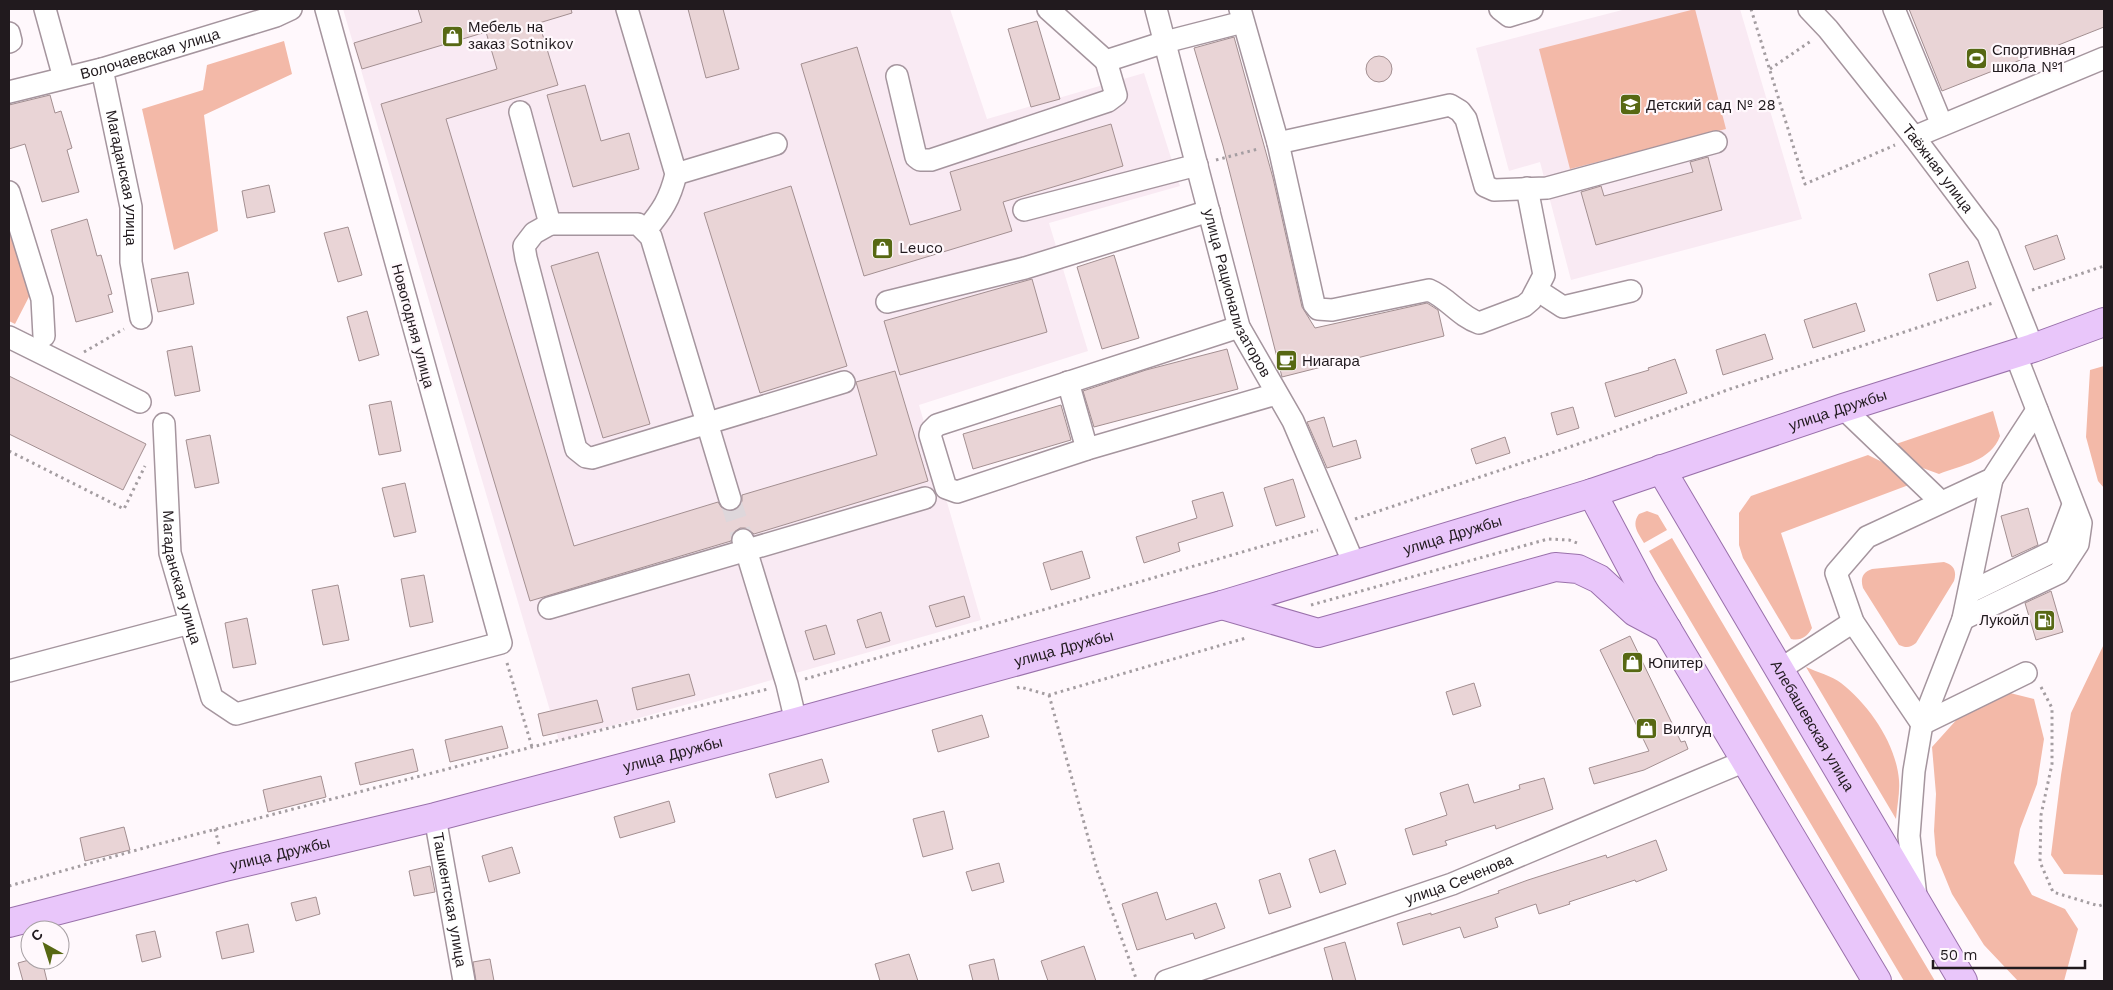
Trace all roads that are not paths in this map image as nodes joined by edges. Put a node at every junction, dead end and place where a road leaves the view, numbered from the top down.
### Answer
1 (45, 9) edge
2 (291, 9) edge
3 (326, 9) edge
4 (627, 9) edge
5 (1048, 9) edge
6 (1156, 9) edge
7 (1500, 9) edge
8 (1532, 9) edge
9 (1809, 9) edge
10 (1894, 9) edge
11 (1242, 15) edge
12 (9, 34) edge
13 (9, 42) edge
14 (1165, 42) junction
15 (2104, 58) edge
16 (1106, 61) junction
17 (102, 69) junction
18 (897, 76) dead end
19 (64, 78) junction
20 (9, 92) edge
21 (520, 112) dead end
22 (1942, 125) junction
23 (1914, 136) junction
24 (1716, 142) dead end
25 (1278, 143) junction
26 (776, 144) dead end
27 (1197, 165) junction
28 (676, 174) junction
29 (1527, 188) junction
30 (9, 192) edge
31 (1024, 210) dead end
32 (1209, 211) junction
33 (550, 224) junction
34 (646, 230) junction
35 (1537, 290) junction
36 (1631, 291) dead end
37 (887, 302) dead end
38 (141, 318) road end
39 (2104, 322) edge
40 (1239, 327) junction
41 (44, 336) dead end
42 (9, 337) edge
43 (2024, 350) junction
44 (844, 382) dead end
45 (1068, 382) junction
46 (1276, 394) junction
47 (140, 402) dead end
48 (1843, 408) junction
49 (2037, 410) junction
50 (706, 423) junction
51 (164, 424) dead end
52 (1087, 449) junction
53 (1661, 469) junction
54 (1992, 479) junction
55 (1592, 493) junction
56 (925, 498) dead end
57 (730, 499) tunnel mouth
58 (1941, 502) junction
59 (2073, 505) junction
60 (744, 545) junction
61 (1354, 564) junction
62 (1970, 592) junction
63 (1222, 605) junction
64 (549, 608) dead end
65 (1963, 619) junction
66 (1853, 622) junction
67 (190, 623) junction
68 (1668, 629) junction
69 (1779, 670) junction
70 (9, 671) edge
71 (2026, 673) road end
72 (236, 714) joint
73 (796, 722) junction
74 (1922, 724) junction
75 (1745, 761) junction
76 (435, 817) junction
77 (1917, 904) junction
78 (9, 923) edge
79 (464, 981) edge
80 (1166, 981) edge
81 (1877, 981) edge
82 (1963, 981) edge

1 - 19 street
2 - 17 street, Волочаевская улица
3 - 72 street, Новогодняя улица
4 - 28 street
5 - 16 street
6 - 14 street, улица Рационализаторов
7 - 8 street
9 - 23 street, Таёжная улица
10 - 22 street
11 - 14 street
11 - 25 street
12 - 13 street
14 - 16 street
14 - 27 street, улица Рационализаторов
15 - 22 street
16 - 18 street
17 - 19 street, Волочаевская улица
17 - 38 street, Магаданская улица
19 - 20 street, Волочаевская улица
21 - 33 street
22 - 23 street
23 - 43 street, Таёжная улица
24 - 29 street
25 - 29 street
25 - 35 street
26 - 28 street
27 - 31 street
27 - 32 street, улица Рационализаторов
28 - 34 street
29 - 35 street
30 - 41 street
32 - 37 street
32 - 40 street, улица Рационализаторов
33 - 34 street
33 - 50 street
34 - 50 street
35 - 36 street
39 - 43 main road, улица Дружбы
40 - 45 street
40 - 46 street, улица Рационализаторов
42 - 47 street
43 - 48 main road, улица Дружбы
43 - 49 street, Таёжная улица
44 - 50 street
45 - 52 street
45 - 52 street
46 - 52 street
46 - 61 street, улица Рационализаторов
48 - 53 main road, улица Дружбы
48 - 58 street
49 - 54 street
49 - 59 street, Таёжная улица
50 - 57 street
51 - 67 street, Магаданская улица
53 - 55 main road, улица Дружбы
53 - 69 main road, Алебашевская улица
54 - 58 street
54 - 62 street
55 - 61 main road, улица Дружбы
55 - 68 main road
56 - 60 street
58 - 66 street
59 - 62 street
59 - 65 street, Таёжная улица
60 - 64 street
60 - 73 street
61 - 63 main road, улица Дружбы
62 - 65 street
63 - 68 main road
63 - 73 main road, улица Дружбы
65 - 74 street
66 - 69 street
66 - 74 street
67 - 70 street
67 - 72 street, Магаданская улица
68 - 75 main road
69 - 77 main road, Алебашевская улица
71 - 74 street
73 - 76 main road, улица Дружбы
74 - 77 street
75 - 80 street, улица Сеченова
75 - 81 main road
76 - 78 main road, улица Дружбы
76 - 79 street, Ташкентская улица
77 - 82 main road, Алебашевская улица

